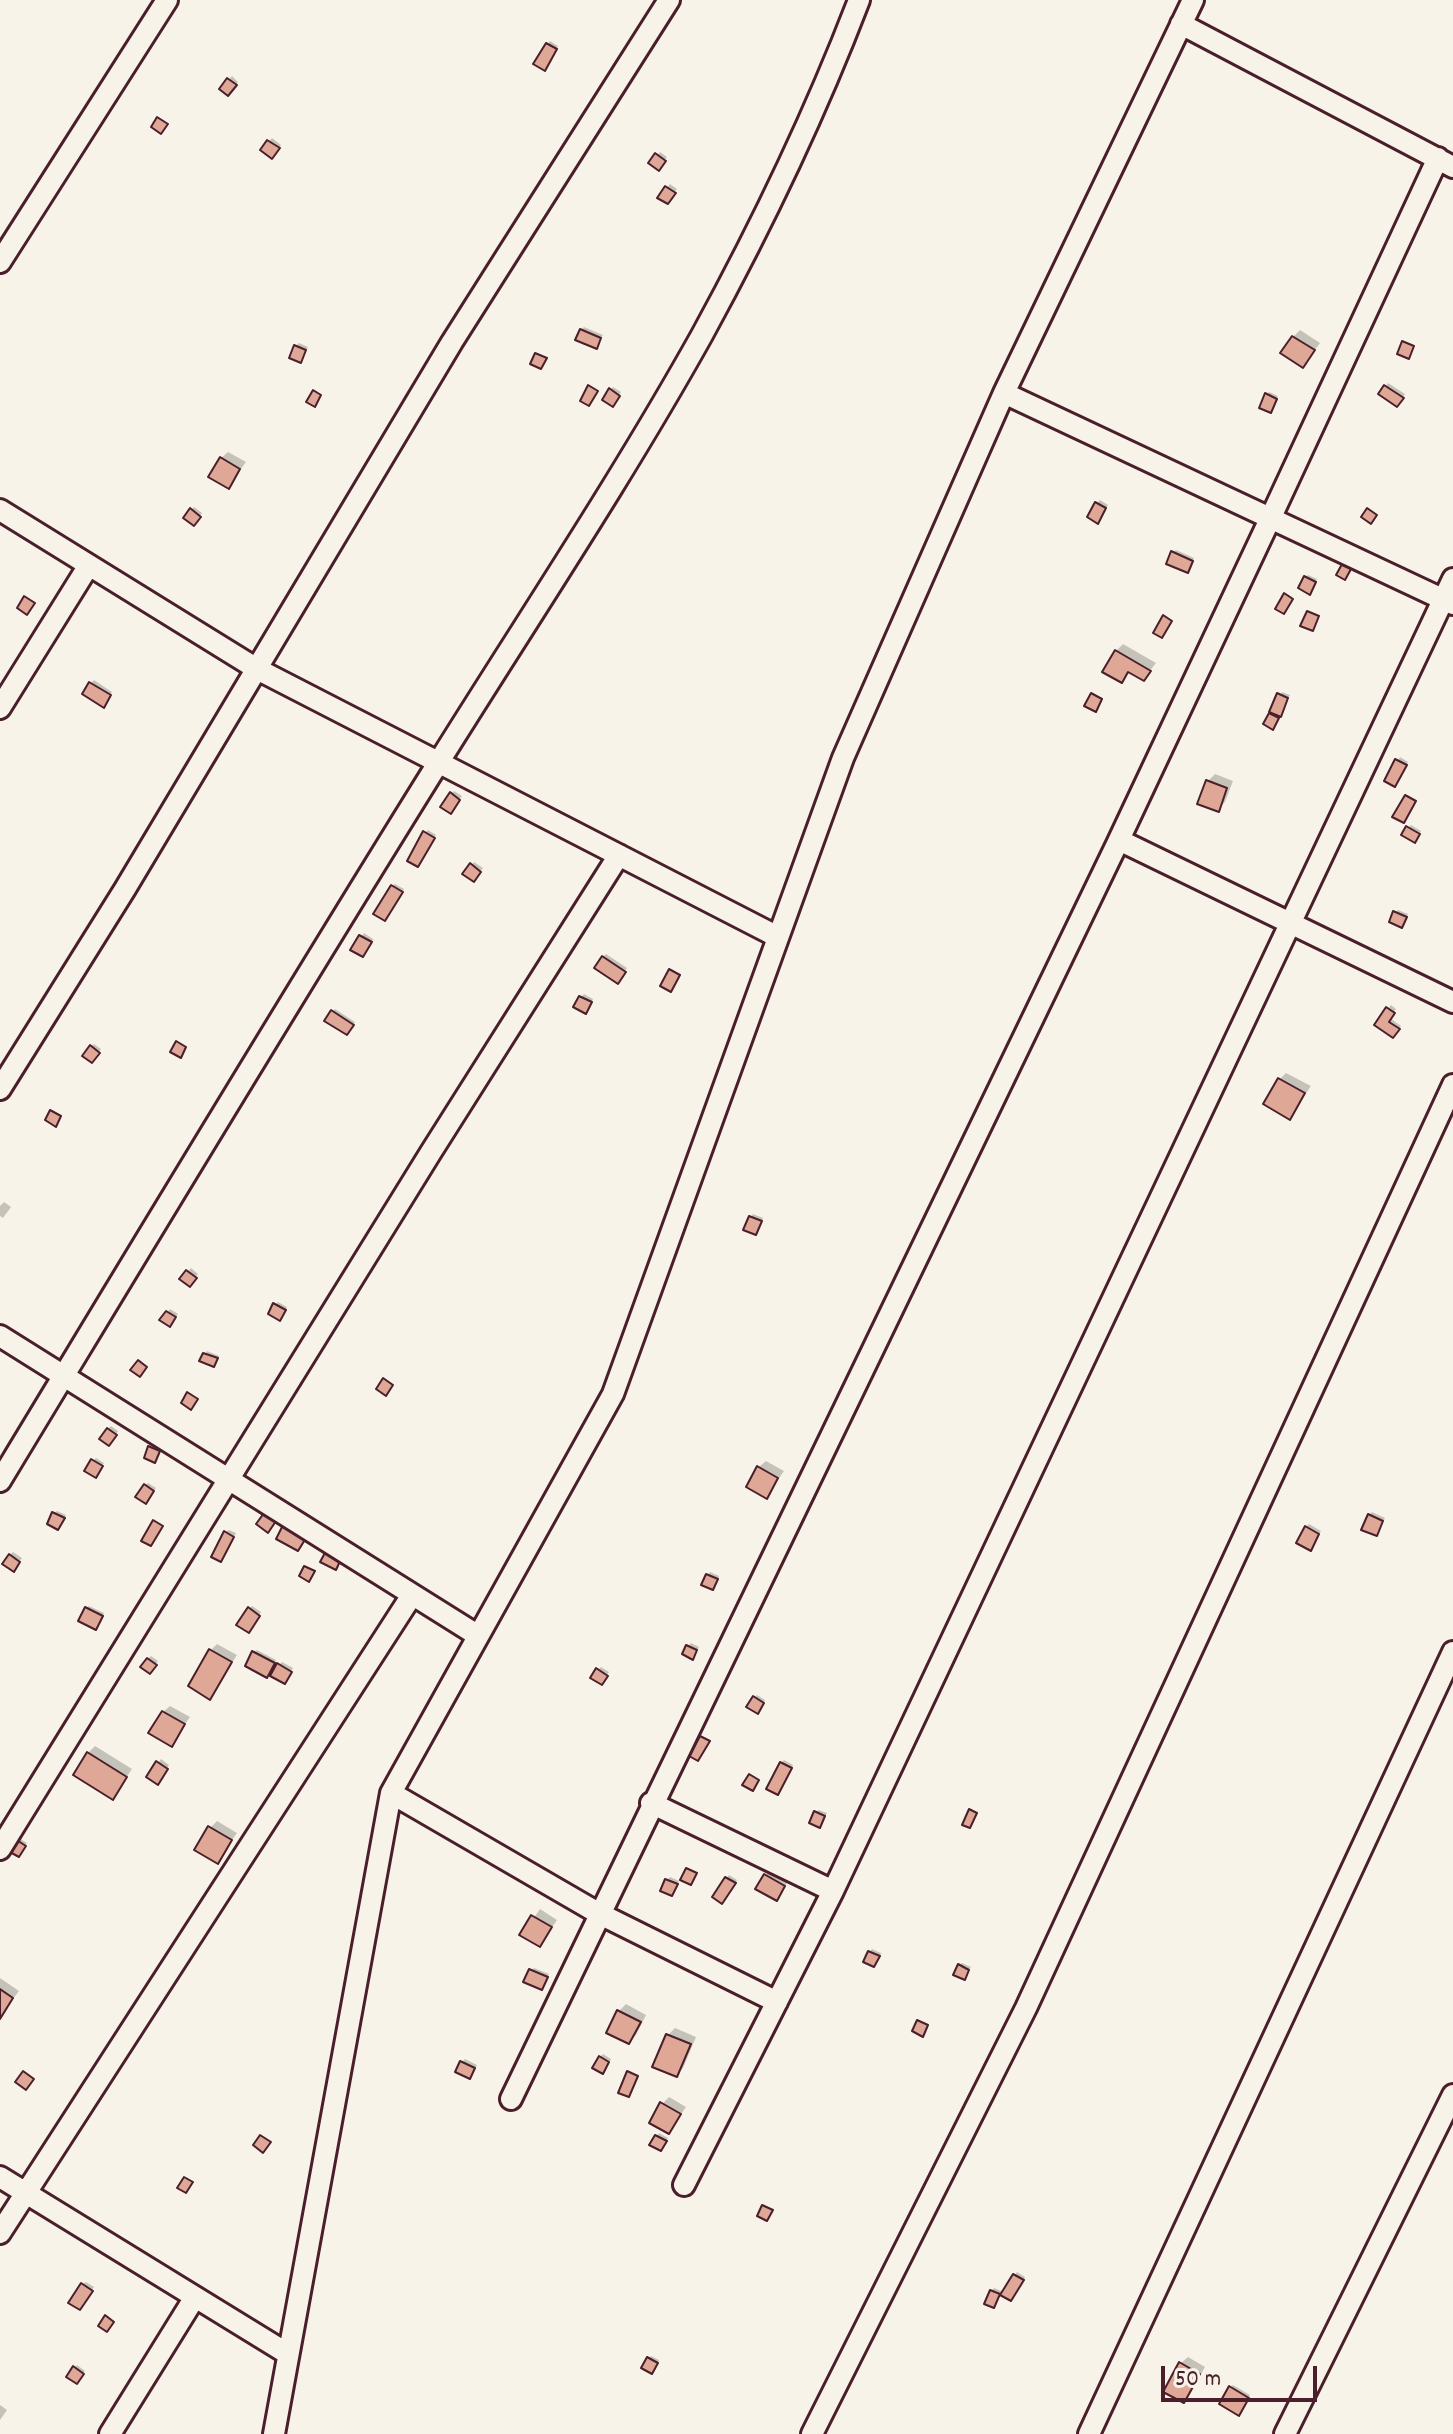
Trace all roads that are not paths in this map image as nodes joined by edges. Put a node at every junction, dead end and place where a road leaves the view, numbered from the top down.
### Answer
1 (167, 0) edge
2 (669, 0) edge
3 (859, 0) edge
4 (1193, 0) edge
5 (1181, 24) junction
6 (1445, 162) edge
7 (0, 262) edge
8 (1004, 393) junction
9 (0, 510) edge
10 (1270, 517) junction
11 (89, 565) junction
12 (1453, 579) edge
13 (1448, 602) edge
14 (257, 669) junction
15 (0, 708) edge
16 (438, 762) junction
17 (1119, 840) junction
18 (619, 855) junction
19 (1291, 923) junction
20 (778, 937) junction
21 (1453, 1002) edge
22 (1453, 1085) edge
23 (0, 1089) edge
24 (0, 1336) edge
25 (64, 1376) junction
26 (228, 1480) junction
27 (0, 1481) edge
28 (412, 1595) junction
29 (477, 1635) junction
30 (1453, 1652) edge
31 (391, 1793) junction
32 (651, 1803) junction
33 (0, 1849) edge
34 (833, 1891) junction
35 (598, 1913) junction
36 (777, 2002) junction
37 (1453, 2095) edge
38 (511, 2099) dead end
39 (0, 2177) edge
40 (684, 2185) dead end
41 (26, 2193) junction
42 (0, 2233) edge
43 (195, 2297) junction
44 (288, 2354) junction
45 (110, 2434) edge
46 (274, 2434) edge
47 (812, 2434) edge
48 (1089, 2434) edge
49 (1285, 2434) edge

1 - 7 street
2 - 14 street
3 - 16 street
4 - 5 street
5 - 6 street
5 - 8 street
6 - 10 street
8 - 10 street
8 - 20 street
9 - 11 street
10 - 13 street
10 - 17 street
11 - 14 street
11 - 15 street
12 - 13 street
13 - 19 street
14 - 16 street
14 - 23 street
16 - 18 street
16 - 25 street
17 - 19 street
17 - 32 street
18 - 20 street
18 - 26 street
19 - 21 street
19 - 34 street
20 - 29 street
22 - 47 street
24 - 25 street
25 - 26 street
25 - 27 street
26 - 28 street
26 - 33 street
28 - 29 street
28 - 41 street
29 - 31 street
30 - 48 street
31 - 35 street
31 - 44 street
32 - 34 street
32 - 35 street
34 - 36 street
35 - 36 street
35 - 38 street
36 - 40 street
37 - 49 street
39 - 41 street
41 - 42 street
41 - 43 street
43 - 44 street
43 - 45 street
44 - 46 street

